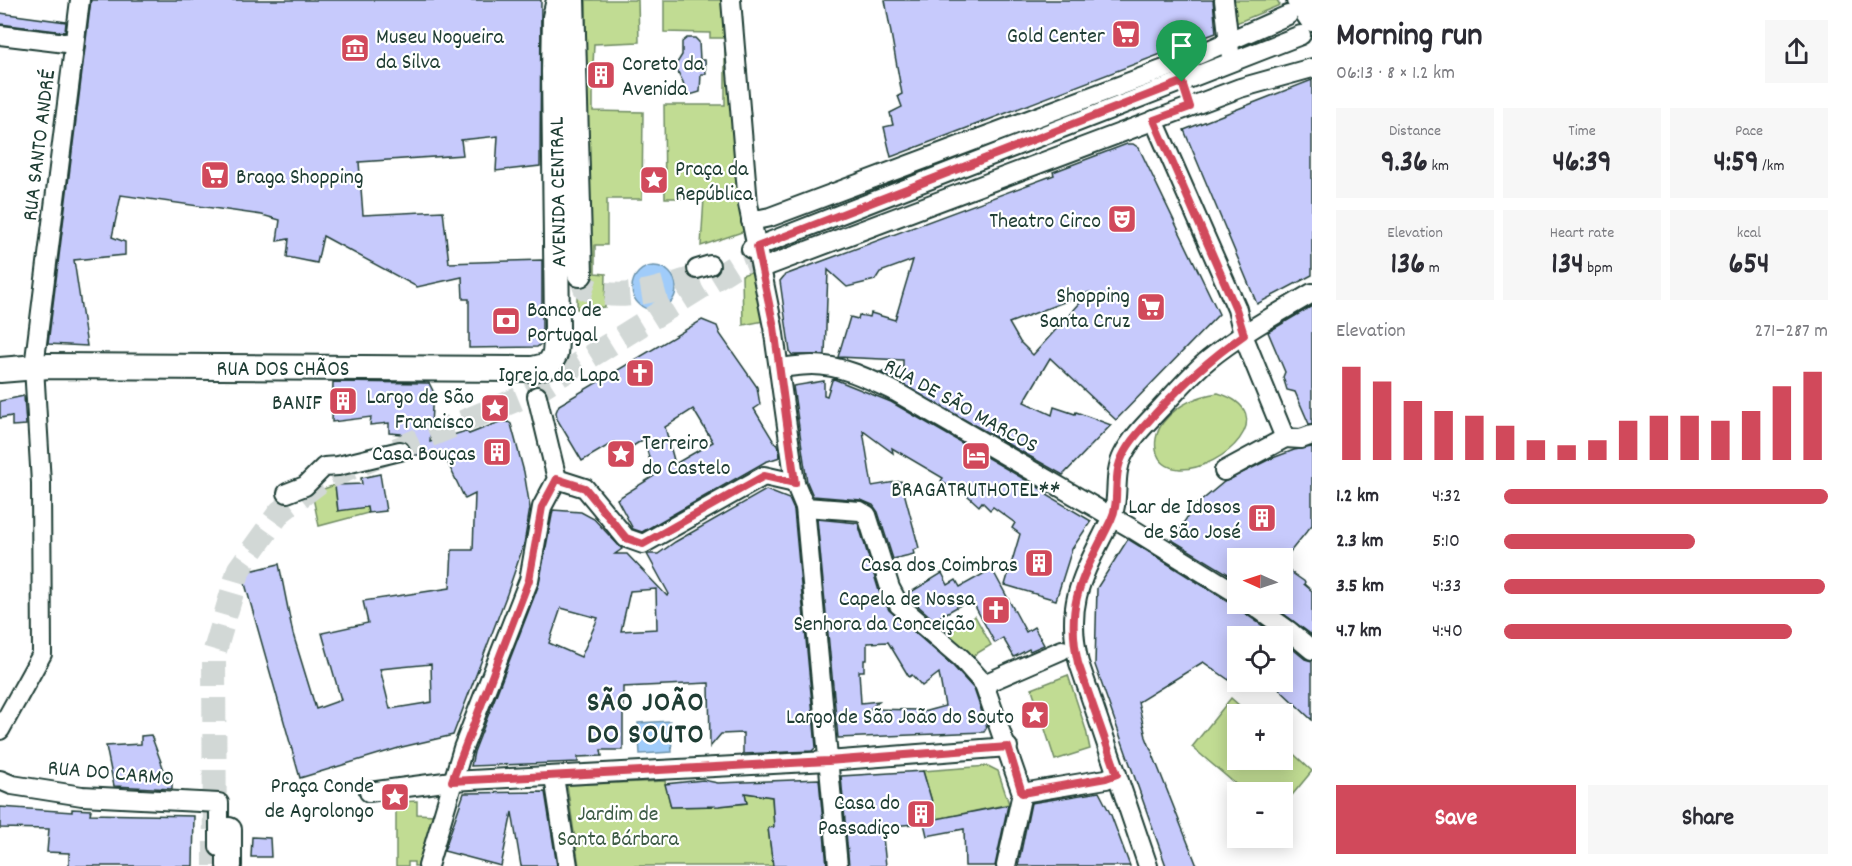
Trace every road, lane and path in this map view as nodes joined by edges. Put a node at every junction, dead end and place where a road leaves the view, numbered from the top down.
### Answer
1 (80, 0) edge
2 (559, 0) edge
3 (572, 0) edge
4 (731, 0) edge
5 (1224, 0) edge
6 (1304, 16) edge
7 (0, 35) edge
8 (1228, 43) junction
9 (74, 44) junction
10 (1232, 63) junction
11 (1175, 65) junction
12 (1312, 68) edge
13 (1182, 82) junction
14 (1125, 84) junction
15 (1240, 88) junction
16 (1132, 101) junction
17 (1069, 105) junction
18 (1190, 107) junction
19 (1076, 123) junction
20 (1148, 123) junction
21 (1017, 124) junction
22 (966, 143) junction
23 (1025, 143) junction
24 (1084, 147) junction
25 (914, 162) junction
26 (974, 162) junction
27 (1033, 166) junction
28 (865, 181) junction
29 (923, 182) junction
30 (982, 185) junction
31 (816, 199) junction
32 (873, 201) junction
33 (932, 205) junction
34 (824, 220) junction
35 (751, 221) junction
36 (879, 224) junction
37 (830, 243) junction
38 (754, 248) junction
39 (762, 268) junction
40 (580, 274) tunnel mouth
41 (1312, 293) edge
42 (1244, 335) junction
43 (34, 367) junction
44 (779, 368) junction
45 (533, 369) joint
46 (0, 370) edge
47 (537, 396) dead end
48 (1312, 435) edge
49 (1285, 438) junction
50 (400, 451) dead end
51 (1224, 471) dead end
52 (557, 479) junction
53 (795, 483) junction
54 (287, 493) dead end
55 (805, 504) junction
56 (1112, 518) junction
57 (1227, 587) edge
58 (1265, 614) edge
59 (1062, 650) dead end
60 (1312, 650) edge
61 (986, 688) junction
62 (0, 730) edge
63 (1008, 747) junction
64 (828, 761) junction
65 (1117, 774) junction
66 (554, 777) junction
67 (0, 780) edge
68 (459, 781) junction
69 (1021, 788) junction
70 (369, 792) dead end
71 (229, 830) dead end
72 (219, 866) edge
73 (229, 866) edge
74 (428, 866) edge
75 (568, 866) edge
76 (838, 866) edge
77 (1006, 866) edge
78 (1148, 866) edge

1 - 9 street, RUA SANTO ANDRÉ
2 - 45 street, AVENIDA CENTRAL
3 - 40 street
4 - 35 street
5 - 8 street
6 - 8 street
6 - 10 street
7 - 9 street
8 - 10 street
8 - 11 street
9 - 43 street, RUA SANTO ANDRÉ
10 - 13 street
10 - 15 street
11 - 13 street
11 - 14 street
12 - 15 street
13 - 16 street
13 - 18 street
14 - 16 street
14 - 17 street
15 - 18 street
16 - 19 street
16 - 20 street
17 - 19 street
17 - 21 street
18 - 20 street
19 - 23 street
19 - 24 street
20 - 24 street
20 - 42 street
21 - 22 street
21 - 23 street
22 - 25 street
22 - 26 street
23 - 26 street
23 - 27 street
24 - 27 street
25 - 28 street
25 - 29 street
26 - 29 street
26 - 30 street
27 - 30 street
28 - 31 street
28 - 32 street
29 - 32 street
29 - 33 street
30 - 33 street
31 - 34 street
31 - 35 street
32 - 34 street
32 - 36 street
33 - 36 street
34 - 37 street
34 - 38 street
35 - 38 street
36 - 37 street
37 - 39 street
38 - 39 street
39 - 44 street
41 - 42 street
42 - 49 street
42 - 56 street
43 - 45 street, RUA DOS CHÃOS
43 - 46 street, RUA DOS CHÃOS
43 - 62 street, RUA SANTO ANDRÉ
44 - 53 street
44 - 56 street, RUA DE SÃO MARCOS
47 - 52 street
48 - 49 street
49 - 51 street
50 - 54 street
52 - 53 street
52 - 68 street
53 - 55 street
55 - 61 street
55 - 64 street
56 - 57 street, RUA DE SÃO MARCOS
56 - 65 street
58 - 60 street
59 - 61 street
61 - 63 street
63 - 64 street
63 - 69 street
64 - 66 street
64 - 76 street
65 - 69 street
65 - 78 street
66 - 68 street
66 - 75 street
67 - 72 street, RUA DO CARMO
68 - 70 street
68 - 74 street
69 - 77 street
71 - 73 street

